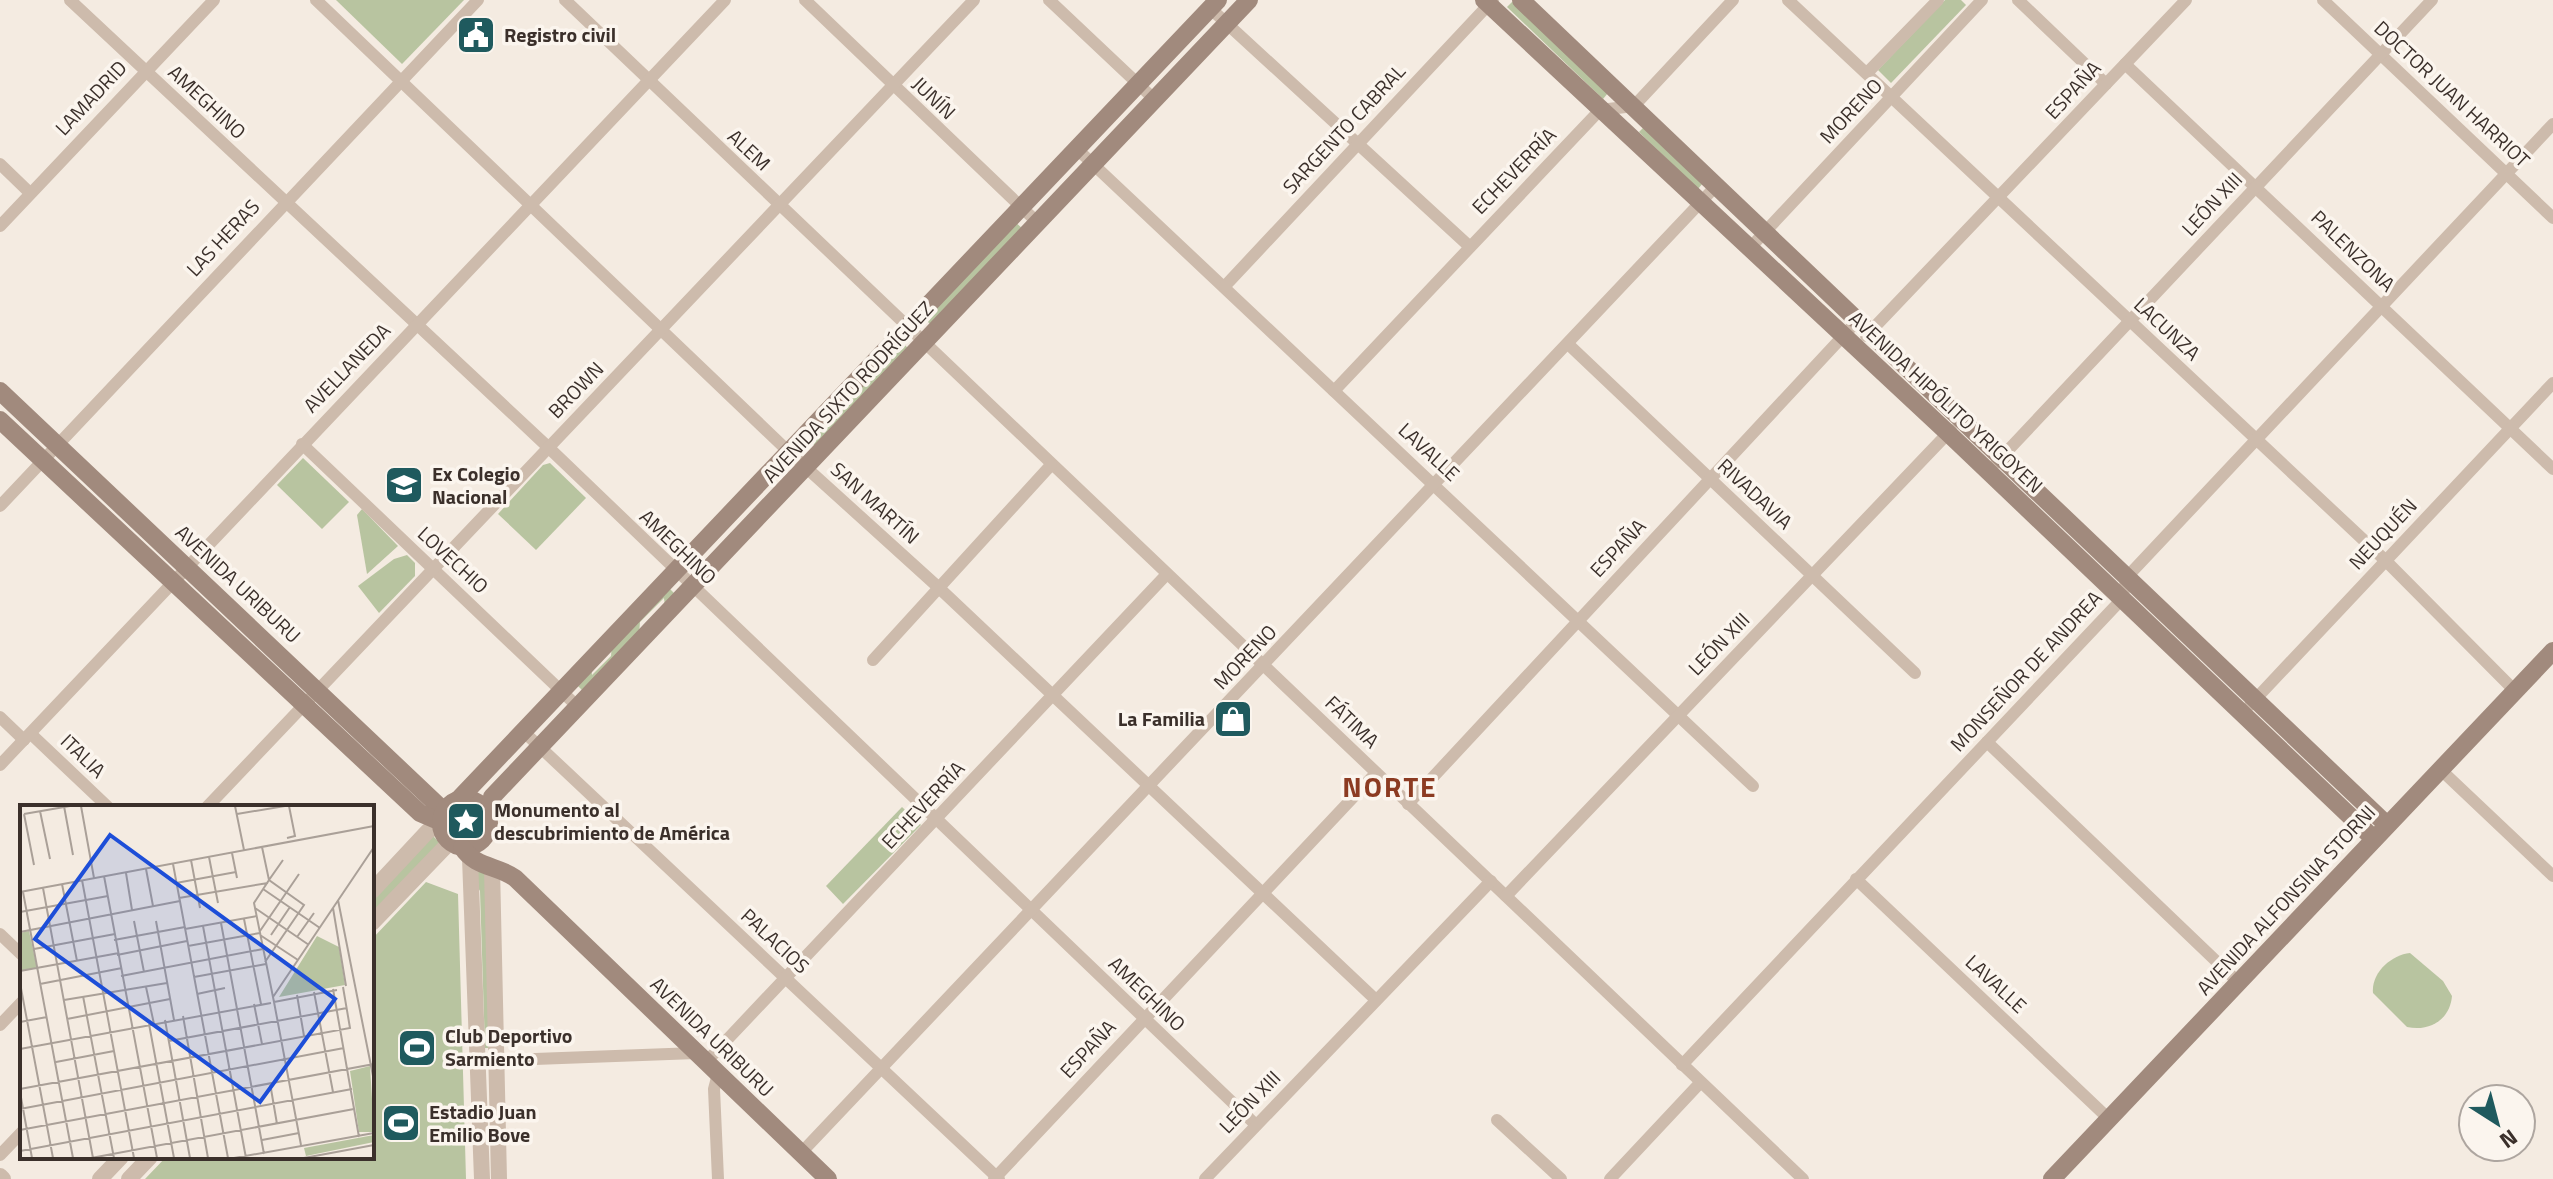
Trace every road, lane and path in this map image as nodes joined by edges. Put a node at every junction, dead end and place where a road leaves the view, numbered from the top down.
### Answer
1 (70, 0) edge
2 (214, 0) edge
3 (316, 0) edge
4 (478, 0) edge
5 (565, 0) edge
6 (725, 0) edge
7 (805, 0) edge
8 (974, 0) edge
9 (1049, 0) edge
10 (1249, 0) edge
11 (1521, 0) edge
12 (1733, 0) edge
13 (1788, 0) edge
14 (1938, 0) edge
15 (2018, 0) edge
16 (2186, 0) edge
17 (2323, 0) edge
18 (2432, 0) edge
19 (1489, 2) edge
20 (1977, 2) edge
21 (1214, 4) edge
22 (1227, 23) junction
23 (2381, 54) junction
24 (2125, 64) junction
25 (144, 70) junction
26 (1867, 73) junction
27 (647, 81) junction
28 (401, 84) junction
29 (1139, 84) junction
30 (2106, 84) junction
31 (893, 86) junction
32 (1891, 97) junction
33 (1154, 99) junction
34 (1634, 106) junction
35 (1600, 110) junction
36 (2553, 124) edge
37 (1356, 144) junction
38 (1077, 149) junction
39 (1095, 163) junction
40 (0, 164) edge
41 (2506, 173) junction
42 (1716, 186) junction
43 (2256, 186) junction
44 (30, 193) junction
45 (1998, 198) junction
46 (284, 202) junction
47 (1699, 203) junction
48 (530, 205) junction
49 (779, 207) junction
50 (1021, 208) junction
51 (2553, 218) edge
52 (1038, 223) junction
53 (0, 226) edge
54 (1765, 232) junction
55 (1469, 246) junction
56 (1749, 249) junction
57 (1225, 286) junction
58 (2380, 305) junction
59 (2130, 321) junction
60 (417, 324) junction
61 (1864, 326) junction
62 (906, 328) junction
63 (662, 329) junction
64 (1850, 342) junction
65 (924, 343) junction
66 (1568, 344) junction
67 (2553, 383) edge
68 (0, 391) edge
69 (1334, 391) junction
70 (0, 420) edge
71 (1955, 426) junction
72 (2509, 428) junction
73 (2255, 438) junction
74 (58, 444) junction
75 (302, 444) junction
76 (549, 448) junction
77 (790, 453) junction
78 (43, 460) junction
79 (1995, 464) junction
80 (1051, 465) junction
81 (807, 468) junction
82 (2553, 469) edge
83 (1710, 479) junction
84 (1435, 485) junction
85 (0, 506) edge
86 (2386, 561) junction
87 (187, 565) junction
88 (434, 570) junction
89 (675, 572) junction
90 (1167, 574) junction
91 (1813, 575) junction
92 (2127, 577) junction
93 (172, 581) junction
94 (938, 587) junction
95 (691, 588) junction
96 (2122, 599) junction
97 (1576, 622) junction
98 (2553, 651) edge
99 (873, 660) dead end
100 (1264, 666) junction
101 (1915, 673) dead end
102 (317, 689) junction
103 (562, 690) junction
104 (2515, 691) junction
105 (1053, 695) junction
106 (304, 705) junction
107 (577, 706) junction
108 (2249, 706) junction
109 (0, 717) edge
110 (1677, 717) junction
111 (524, 732) junction
112 (28, 737) junction
113 (1987, 742) junction
114 (539, 747) junction
115 (0, 765) edge
116 (2440, 769) junction
117 (1376, 773) junction
118 (1149, 786) junction
119 (1753, 786) dead end
120 (1408, 804) junction
121 (106, 805) edge
122 (209, 805) edge
123 (446, 814) junction
124 (489, 819) junction
125 (936, 822) junction
126 (2381, 832) junction
127 (460, 849) junction
128 (492, 868) junction
129 (2553, 876) edge
130 (1856, 879) junction
131 (1491, 881) junction
132 (374, 889) edge
133 (1263, 893) junction
134 (1506, 896) junction
135 (1032, 911) junction
136 (374, 921) edge
137 (0, 934) edge
138 (20, 953) edge
139 (787, 980) junction
140 (2238, 982) junction
141 (1376, 1000) junction
142 (20, 1004) edge
143 (1144, 1018) junction
144 (0, 1025) edge
145 (478, 1061) junction
146 (496, 1061) junction
147 (707, 1063) junction
148 (1682, 1065) junction
149 (881, 1069) junction
150 (1700, 1083) junction
151 (2109, 1119) junction
152 (1497, 1120) dead end
153 (1256, 1125) junction
154 (20, 1134) edge
155 (801, 1153) junction
156 (0, 1155) edge
157 (119, 1159) edge
158 (148, 1159) edge
159 (996, 1178) edge
160 (1802, 1178) edge
161 (100, 1179) edge
162 (129, 1179) edge
163 (482, 1179) edge
164 (499, 1179) edge
165 (718, 1179) edge
166 (828, 1179) edge
167 (1205, 1179) edge
168 (1561, 1179) edge
169 (1610, 1179) edge
170 (2052, 1179) edge

1 - 25 street, AMEGHINO
2 - 25 street, LAMADRID
3 - 28 street, SAN MARTÍN
4 - 28 street, LAS HERAS
5 - 27 street, ALEM
6 - 27 street, AVELLANEDA
7 - 31 street, JUNÍN
8 - 31 street, BROWN
9 - 29 street
10 - 22 main road, AVENIDA SIXTO RODRÍGUEZ
11 - 34 main road, AVENIDA HIPÓLITO YRIGOYEN
12 - 34 street
13 - 26 street, LACUNZA
14 - 26 street, MORENO
15 - 30 street
16 - 24 street, ESPAÑA
17 - 23 street, DOCTOR JUAN HARRIOT
18 - 23 street, LEÓN XIII
19 - 35 main road, AVENIDA HIPÓLITO YRIGOYEN
19 - 37 street, SARGENTO CABRAL
20 - 32 street, MORENO
21 - 22 street
21 - 29 main road, AVENIDA SIXTO RODRÍGUEZ
22 - 33 main road, AVENIDA SIXTO RODRÍGUEZ
22 - 37 street
23 - 41 street, DOCTOR JUAN HARRIOT
23 - 43 street, LEÓN XIII
24 - 30 street, ESPAÑA
24 - 43 street, PALENZONA
25 - 44 street, LAMADRID
25 - 46 street, AMEGHINO
26 - 32 street, LACUNZA
27 - 48 street, AVELLANEDA
27 - 49 street, ALEM
28 - 46 street, LAS HERAS
28 - 48 street, SAN MARTÍN
29 - 33 street
29 - 38 main road, AVENIDA SIXTO RODRÍGUEZ
30 - 45 street, ESPAÑA
31 - 49 street, BROWN
31 - 50 street, JUNÍN
32 - 45 street, LACUNZA
32 - 54 street, MORENO
33 - 39 main road, AVENIDA SIXTO RODRÍGUEZ
34 - 35 street
34 - 42 main road, AVENIDA HIPÓLITO YRIGOYEN
35 - 47 main road, AVENIDA HIPÓLITO YRIGOYEN
35 - 55 street, ECHEVERRÍA
36 - 41 street, MONSEÑOR DE ANDREA
37 - 55 street
37 - 57 street, SARGENTO CABRAL
38 - 39 street, LAVALLE
38 - 50 main road, AVENIDA SIXTO RODRÍGUEZ
39 - 52 main road, AVENIDA SIXTO RODRÍGUEZ
39 - 57 street, LAVALLE
40 - 44 street
41 - 51 street, DOCTOR JUAN HARRIOT
41 - 58 street, MONSEÑOR DE ANDREA
42 - 47 street, MORENO
42 - 54 main road, AVENIDA HIPÓLITO YRIGOYEN
43 - 58 street, PALENZONA
43 - 59 street, LEÓN XIII
44 - 53 street, LAMADRID
45 - 59 street, LACUNZA
45 - 61 street, ESPAÑA
46 - 60 street, AMEGHINO
46 - 74 street, LAS HERAS
47 - 56 main road, AVENIDA HIPÓLITO YRIGOYEN
47 - 66 street, MORENO
48 - 60 street, AVELLANEDA
48 - 63 street, SAN MARTÍN
49 - 62 street, ALEM
49 - 63 street, BROWN
50 - 52 street, JUNÍN
50 - 62 main road, AVENIDA SIXTO RODRÍGUEZ
52 - 65 main road, AVENIDA SIXTO RODRÍGUEZ
54 - 56 street, MORENO
54 - 61 main road, AVENIDA HIPÓLITO YRIGOYEN
55 - 69 street, ECHEVERRÍA
56 - 64 main road, AVENIDA HIPÓLITO YRIGOYEN
57 - 69 street, LAVALLE
58 - 72 street, PALENZONA
58 - 73 street, MONSEÑOR DE ANDREA
59 - 73 street, LACUNZA
59 - 79 street, LEÓN XIII
60 - 75 street, AVELLANEDA
60 - 76 street, AMEGHINO
61 - 64 street, ESPAÑA
61 - 71 main road, AVENIDA HIPÓLITO YRIGOYEN
62 - 65 street, FÁTIMA
62 - 77 main road, AVENIDA SIXTO RODRÍGUEZ
63 - 76 street, BROWN
63 - 77 street, SAN MARTÍN
64 - 71 main road, AVENIDA HIPÓLITO YRIGOYEN
64 - 83 street, ESPAÑA
65 - 80 street, FÁTIMA
65 - 81 main road, AVENIDA SIXTO RODRÍGUEZ
66 - 83 street, RIVADAVIA
66 - 84 street, MORENO
67 - 72 street, NEUQUÉN
68 - 74 main road, AVENIDA URIBURU
69 - 84 street, LAVALLE
70 - 78 main road
71 - 79 main road, AVENIDA HIPÓLITO YRIGOYEN
71 - 91 street, LEÓN XIII
72 - 82 street, PALENZONA
72 - 86 street, NEUQUÉN
73 - 86 street, LACUNZA
73 - 92 street, MONSEÑOR DE ANDREA
74 - 78 street, LAS HERAS
74 - 87 main road, AVENIDA URIBURU
75 - 87 street, AVELLANEDA
75 - 88 street, LOVECHIO
76 - 88 street, BROWN
76 - 89 street, AMEGHINO
77 - 81 street, SAN MARTÍN
77 - 89 main road, AVENIDA SIXTO RODRÍGUEZ
78 - 85 street, LAS HERAS
78 - 93 main road
79 - 92 main road, AVENIDA HIPÓLITO YRIGOYEN
79 - 96 main road, AVENIDA HIPÓLITO YRIGOYEN
80 - 90 street, FÁTIMA
80 - 94 street
81 - 94 street, SAN MARTÍN
81 - 95 main road, AVENIDA SIXTO RODRÍGUEZ
83 - 91 street, RIVADAVIA
83 - 97 street, ESPAÑA
84 - 97 street, LAVALLE
84 - 100 street, MORENO
86 - 104 street, LACUNZA
86 - 108 street, NEUQUÉN
87 - 93 street, AVELLANEDA
87 - 102 main road, AVENIDA URIBURU
88 - 102 street, BROWN
88 - 103 street, LOVECHIO
89 - 95 street, AMEGHINO
89 - 103 main road, AVENIDA SIXTO RODRÍGUEZ
90 - 100 street, FÁTIMA
90 - 105 street, ECHEVERRÍA
91 - 101 street, RIVADAVIA
91 - 110 street, LEÓN XIII
92 - 96 street, MONSEÑOR DE ANDREA
92 - 108 main road, AVENIDA HIPÓLITO YRIGOYEN
93 - 106 main road
93 - 112 street, AVELLANEDA
94 - 99 street
94 - 105 street, SAN MARTÍN
95 - 107 main road, AVENIDA SIXTO RODRÍGUEZ
95 - 125 street, AMEGHINO
96 - 108 main road, AVENIDA HIPÓLITO YRIGOYEN
96 - 113 street, MONSEÑOR DE ANDREA
97 - 110 street, LAVALLE
97 - 120 street, ESPAÑA
98 - 104 main road, AVENIDA ALFONSINA STORNI
100 - 117 street, FÁTIMA
100 - 118 street, MORENO
102 - 106 street, BROWN
102 - 123 main road, AVENIDA URIBURU
103 - 107 street, LOVECHIO
103 - 111 main road, AVENIDA SIXTO RODRÍGUEZ
104 - 116 main road, AVENIDA ALFONSINA STORNI
105 - 118 street, SAN MARTÍN
105 - 125 street, ECHEVERRÍA
106 - 122 street, BROWN
106 - 123 main road
107 - 114 main road, AVENIDA SIXTO RODRÍGUEZ
108 - 126 main road, AVENIDA HIPÓLITO YRIGOYEN
109 - 112 street, ITALIA
110 - 119 street, LAVALLE
110 - 134 street, LEÓN XIII
111 - 114 street, PALACIOS
111 - 123 main road, AVENIDA SIXTO RODRÍGUEZ
112 - 115 street, AVELLANEDA
112 - 121 street, ITALIA
113 - 130 street, MONSEÑOR DE ANDREA
113 - 140 street
114 - 124 main road, AVENIDA SIXTO RODRÍGUEZ
114 - 139 street, PALACIOS
116 - 126 main road, AVENIDA ALFONSINA STORNI
116 - 129 street
117 - 120 street, FÁTIMA
117 - 133 street, ESPAÑA
118 - 133 street, SAN MARTÍN
118 - 135 street, MORENO
120 - 131 street, FÁTIMA
123 - 124 main road
123 - 127 main road
123 - 132 street, AVENIDA SIXTO RODRÍGUEZ
124 - 127 main road
124 - 128 main road
125 - 135 street, AMEGHINO
125 - 139 street, ECHEVERRÍA
126 - 140 main road, AVENIDA ALFONSINA STORNI
127 - 128 main road, AVENIDA URIBURU
127 - 136 street
127 - 145 street
128 - 146 street
128 - 147 main road, AVENIDA URIBURU
130 - 148 street, MONSEÑOR DE ANDREA
130 - 151 street, LAVALLE
131 - 134 street, FÁTIMA
131 - 141 street, LEÓN XIII
133 - 141 street, SAN MARTÍN
133 - 143 street, ESPAÑA
134 - 148 street, FÁTIMA
135 - 143 street, AMEGHINO
135 - 149 street, MORENO
137 - 138 street
139 - 147 street, ECHEVERRÍA
139 - 149 street, PALACIOS
140 - 151 main road, AVENIDA ALFONSINA STORNI
141 - 153 street, LEÓN XIII
142 - 144 street
143 - 153 street, AMEGHINO
143 - 159 street, ESPAÑA
145 - 146 street
145 - 163 street
146 - 147 street
146 - 164 street
147 - 155 main road, AVENIDA URIBURU
147 - 165 street
148 - 150 street, FÁTIMA
149 - 155 street, MORENO
149 - 159 street, PALACIOS
150 - 160 street, FÁTIMA
150 - 169 street
151 - 170 main road, AVENIDA ALFONSINA STORNI
152 - 168 street
153 - 167 street, LEÓN XIII
154 - 156 street
155 - 166 main road, AVENIDA URIBURU
157 - 161 street
158 - 162 street

